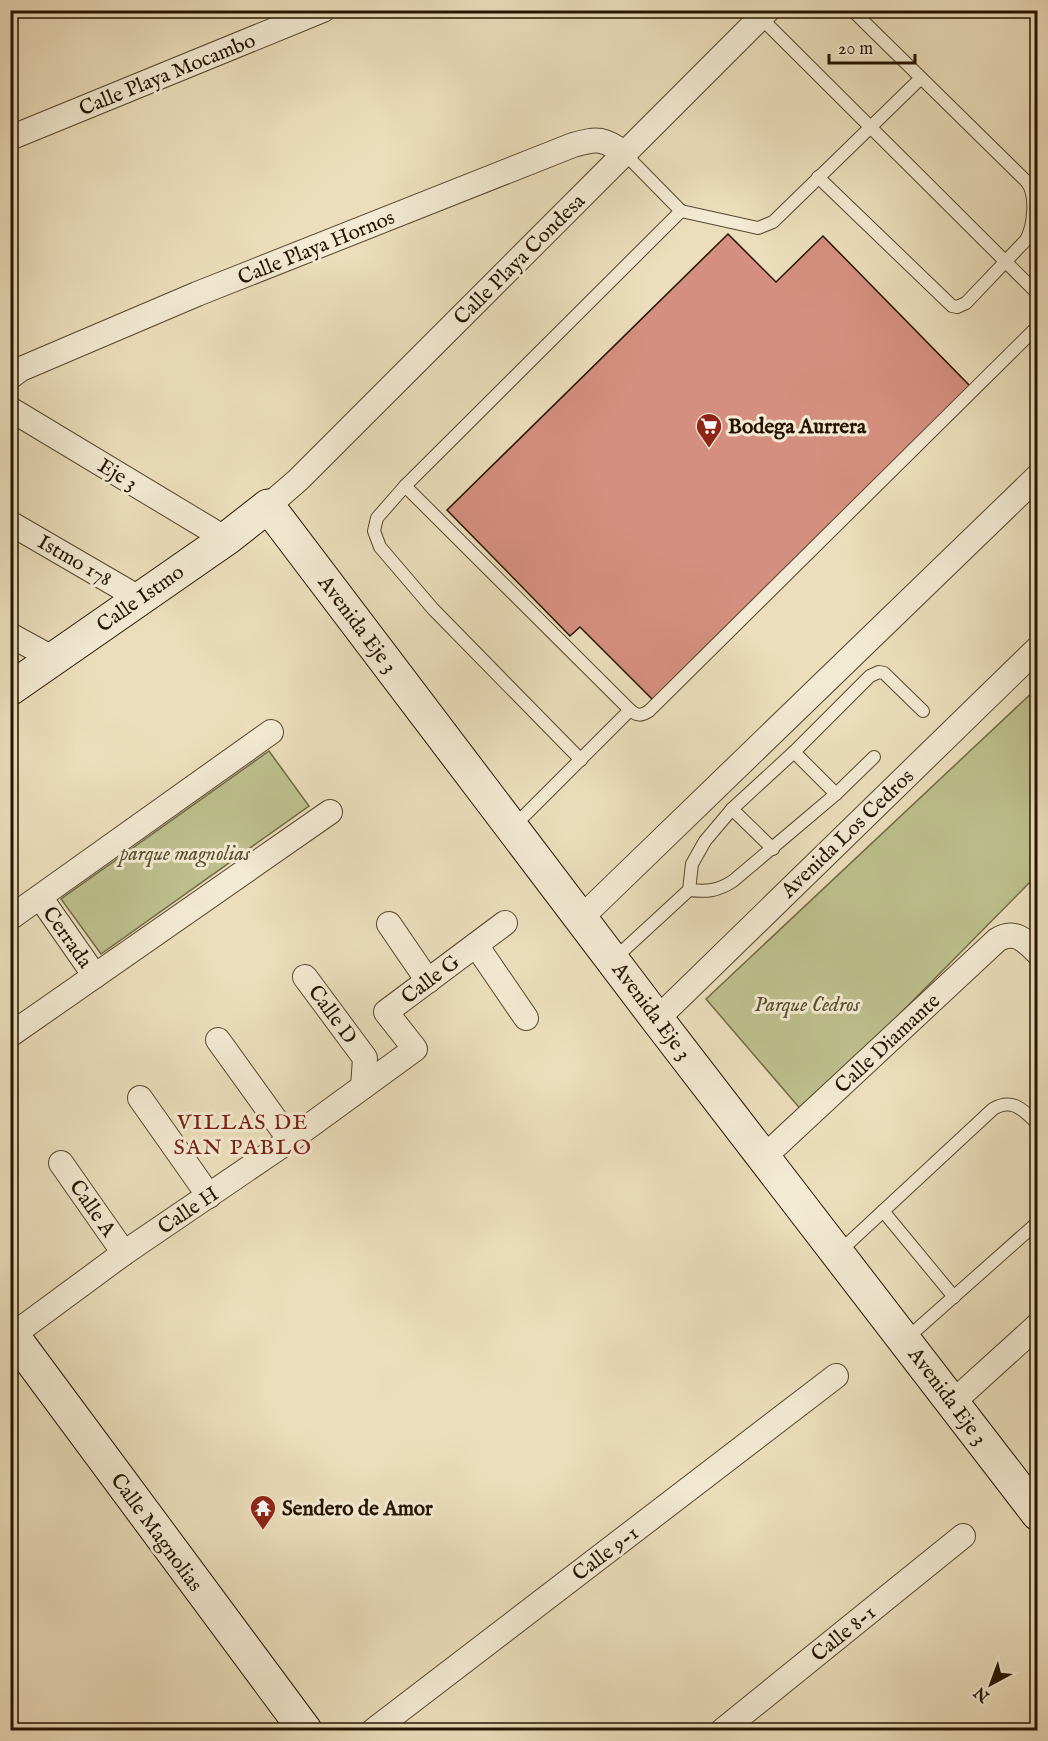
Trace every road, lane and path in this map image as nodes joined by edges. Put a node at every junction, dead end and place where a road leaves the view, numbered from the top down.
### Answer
1 (322, 10) edge
2 (852, 10) edge
3 (765, 14) edge
4 (921, 78) junction
5 (869, 128) junction
6 (10, 138) edge
7 (625, 154) junction
8 (818, 177) junction
9 (681, 211) junction
10 (1004, 262) junction
11 (1038, 294) edge
12 (1038, 326) edge
13 (10, 377) edge
14 (10, 409) edge
15 (1038, 476) edge
16 (405, 486) junction
17 (268, 506) junction
18 (10, 523) edge
19 (226, 539) junction
20 (139, 598) junction
21 (10, 635) edge
22 (1038, 648) edge
23 (54, 659) junction
24 (10, 689) edge
25 (630, 710) junction
26 (924, 711) dead end
27 (271, 732) dead end
28 (794, 752) junction
29 (874, 757) dead end
30 (581, 760) junction
31 (836, 794) junction
32 (732, 809) junction
33 (330, 812) dead end
34 (513, 828) junction
35 (773, 849) junction
36 (689, 890) junction
37 (40, 897) junction
38 (10, 918) edge
39 (582, 918) junction
40 (506, 923) dead end
41 (389, 924) dead end
42 (476, 945) junction
43 (1038, 953) edge
44 (614, 960) junction
45 (95, 976) junction
46 (305, 977) dead end
47 (428, 981) junction
48 (526, 1018) dead end
49 (657, 1019) junction
50 (10, 1035) edge
51 (218, 1040) dead end
52 (363, 1086) junction
53 (140, 1098) dead end
54 (1038, 1124) edge
55 (290, 1140) junction
56 (764, 1157) junction
57 (61, 1163) dead end
58 (209, 1196) junction
59 (883, 1211) junction
60 (1038, 1222) edge
61 (124, 1253) junction
62 (838, 1253) junction
63 (954, 1297) junction
64 (1038, 1325) edge
65 (11, 1334) edge
66 (905, 1340) junction
67 (836, 1376) dead end
68 (952, 1403) junction
69 (1036, 1510) edge
70 (963, 1536) dead end
71 (305, 1731) edge
72 (374, 1731) edge
73 (723, 1731) edge

1 - 6 street, Calle Playa Mocambo
2 - 4 lane
3 - 5 lane
3 - 7 street, Calle Playa Condesa
4 - 5 lane
4 - 10 lane
5 - 8 lane
5 - 10 lane
7 - 9 lane
7 - 13 street, Calle Playa Hornos
7 - 17 street, Calle Playa Condesa
8 - 9 lane
8 - 10 lane
9 - 16 lane
10 - 11 lane
12 - 25 lane
14 - 19 street, Eje 3
15 - 39 street
16 - 25 lane
16 - 30 lane
17 - 19 street, Calle Istmo
17 - 34 street, Avenida Eje 3
18 - 20 street, Istmo 178
19 - 20 street, Calle Istmo
20 - 23 street, Calle Istmo
21 - 23 street
22 - 49 street, Avenida Los Cedros
23 - 24 street, Calle Istmo
25 - 30 lane
26 - 28 lane
27 - 37 street
28 - 31 lane
28 - 32 lane
29 - 31 lane
30 - 34 lane
31 - 35 lane
32 - 35 lane
32 - 36 lane
33 - 45 street
34 - 39 street, Avenida Eje 3
35 - 36 lane
36 - 44 lane
37 - 38 street
37 - 45 street, Cerrada
39 - 44 street, Avenida Eje 3
40 - 42 street, Calle G
41 - 47 street
42 - 47 street, Calle G
42 - 48 street
43 - 56 street, Calle Diamante
44 - 49 street, Avenida Eje 3
45 - 50 street
46 - 52 street, Calle D
47 - 52 street, Calle G
49 - 56 street, Avenida Eje 3
51 - 55 street
52 - 55 street, Calle H
53 - 58 street
54 - 59 lane
55 - 58 street, Calle H
56 - 62 street, Avenida Eje 3
57 - 61 street, Calle A
58 - 61 street, Calle H
59 - 62 lane
59 - 63 lane
60 - 63 lane
61 - 65 street, Calle H
62 - 66 street, Avenida Eje 3
63 - 66 lane
64 - 68 street
65 - 71 street, Calle Magnolias
66 - 68 street, Avenida Eje 3
67 - 72 street, Calle 9-1
68 - 69 street, Avenida Eje 3
70 - 73 street, Calle 8-1

